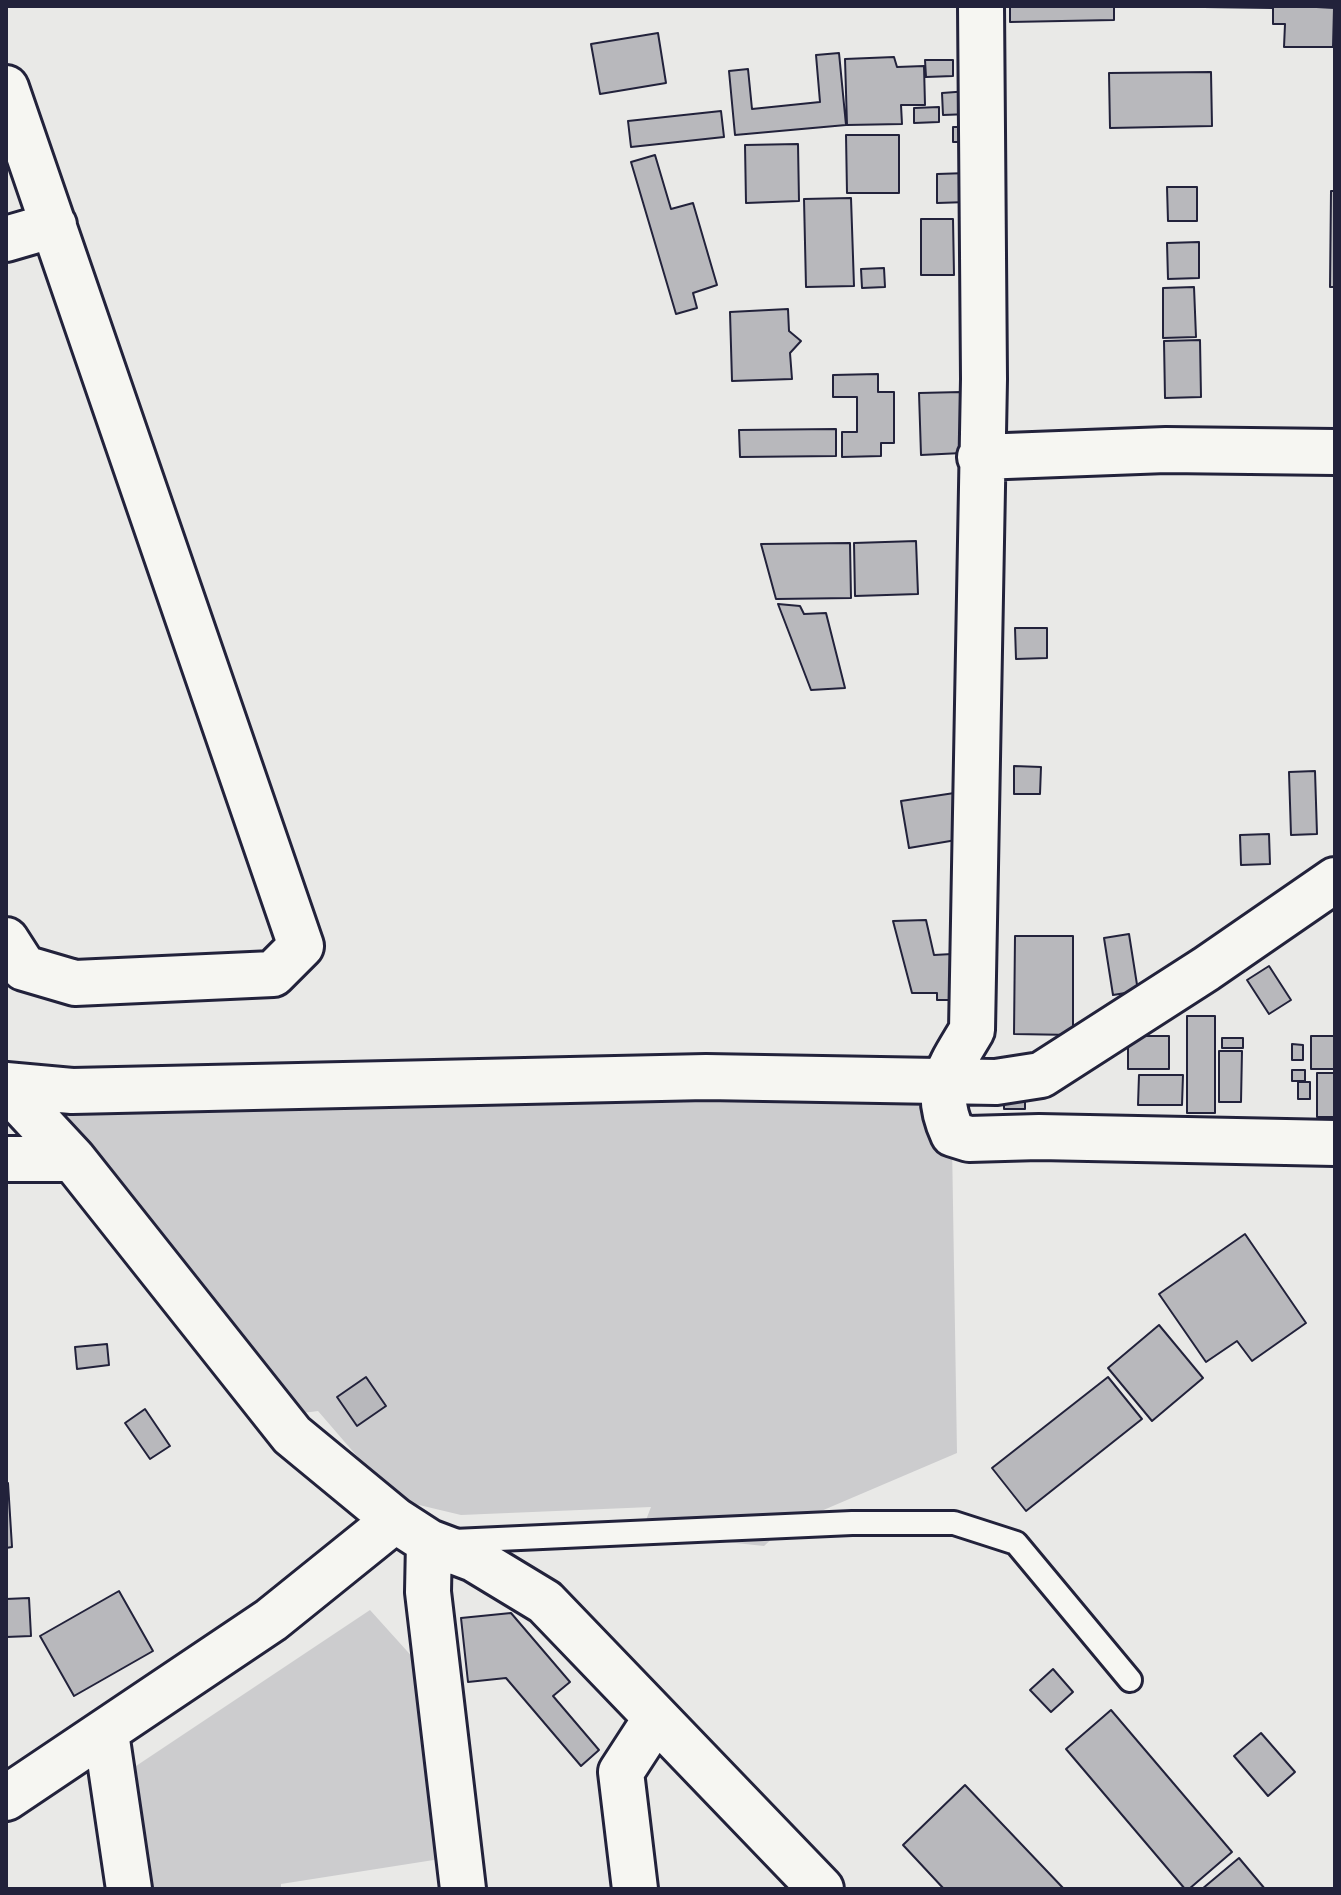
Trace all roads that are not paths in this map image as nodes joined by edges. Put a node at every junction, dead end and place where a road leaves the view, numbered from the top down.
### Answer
1 (981, 6) edge
2 (6, 88) edge
3 (54, 225) junction
4 (6, 239) edge
5 (1335, 452) edge
6 (980, 457) junction
7 (1335, 880) edge
8 (6, 940) edge
9 (943, 1079) junction
10 (6, 1086) edge
11 (1335, 1143) edge
12 (6, 1159) edge
13 (73, 1159) junction
14 (412, 1531) junction
15 (1130, 1680) dead end
16 (656, 1718) junction
17 (106, 1733) junction
18 (6, 1798) edge
19 (129, 1889) edge
20 (463, 1889) edge
21 (635, 1889) edge
22 (821, 1889) edge

1 - 6 street
2 - 3 street
3 - 4 street
3 - 8 street
5 - 6 street
6 - 9 street
7 - 9 street
9 - 10 street
9 - 11 street
10 - 13 street
12 - 13 street
13 - 14 street
14 - 15 lane
14 - 16 street
14 - 17 street
14 - 20 street
16 - 21 street
16 - 22 street
17 - 18 street
17 - 19 street

